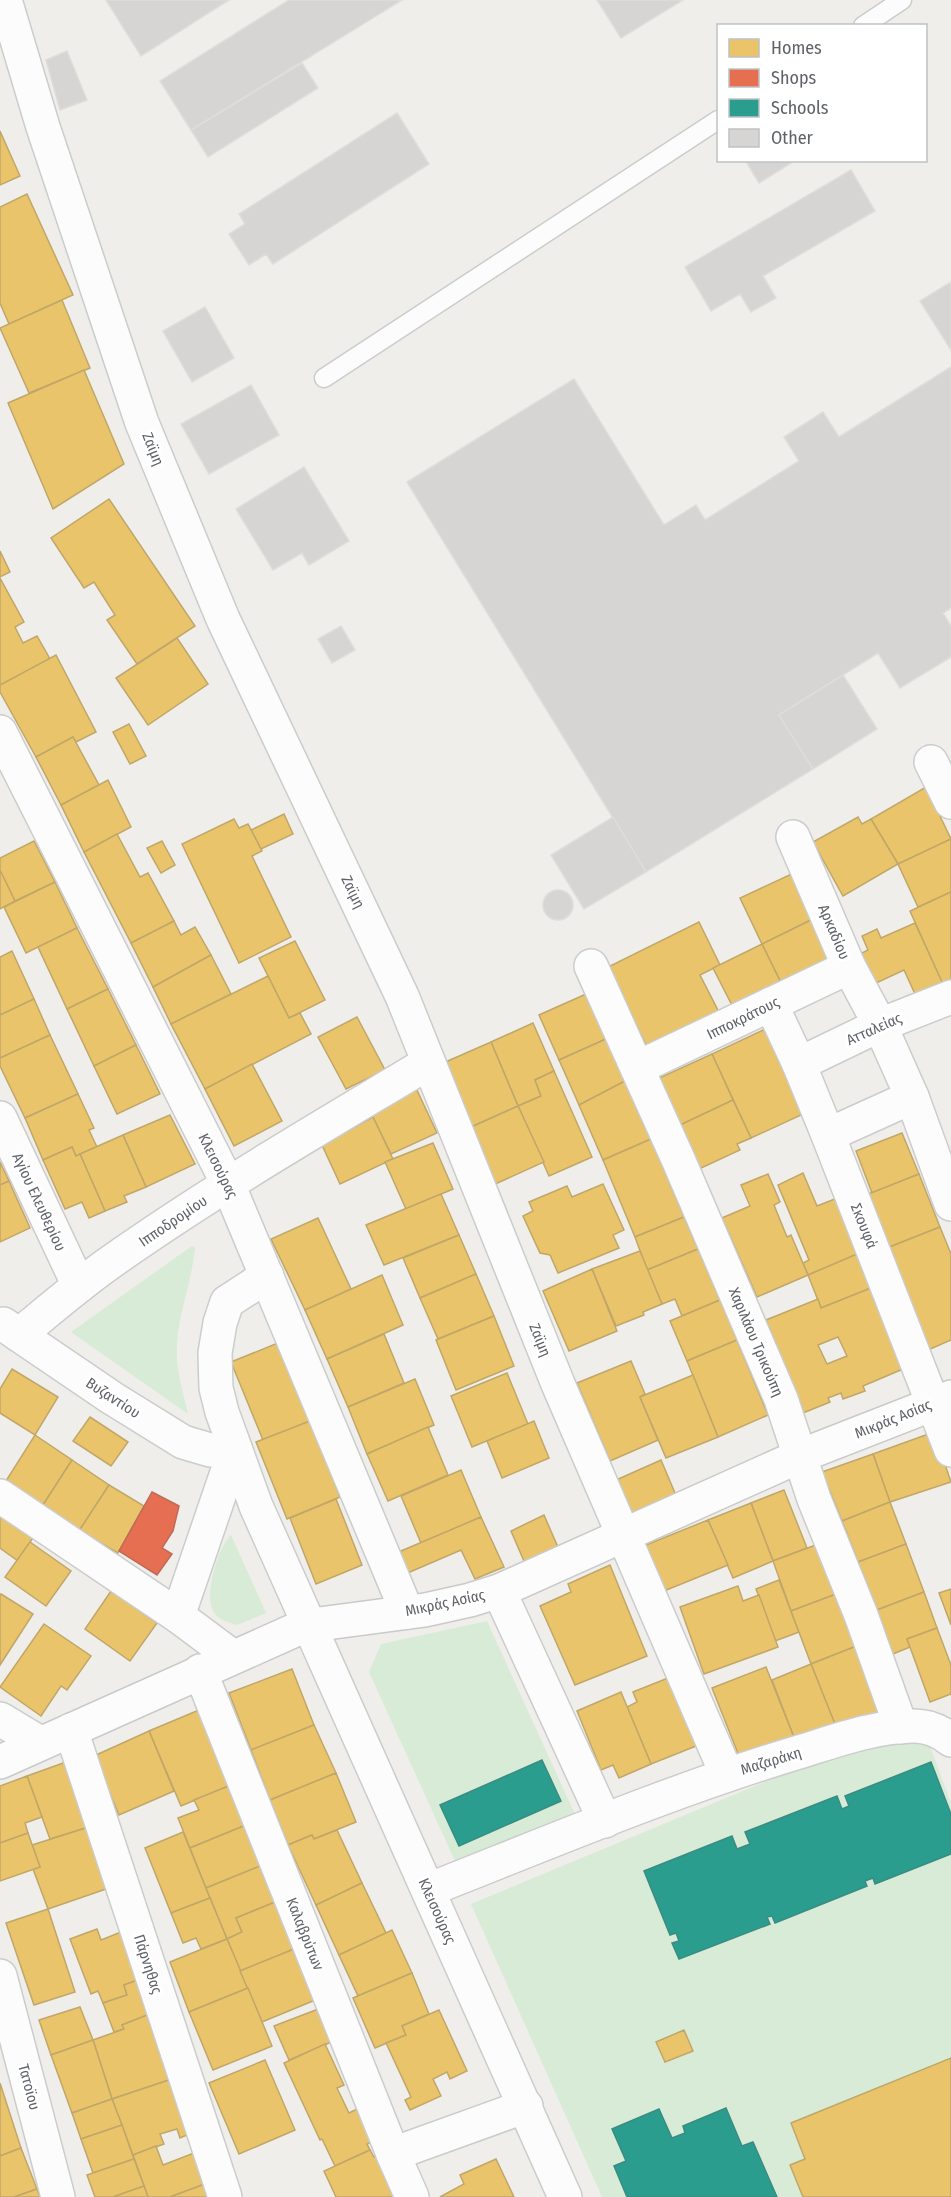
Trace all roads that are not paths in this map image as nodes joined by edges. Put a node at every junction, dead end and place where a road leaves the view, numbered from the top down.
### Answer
1 (5, 0) edge
2 (902, 0) edge
3 (866, 24) edge
4 (11, 66) edge
5 (717, 121) edge
6 (324, 378) dead end
7 (0, 732) edge
8 (931, 762) dead end
9 (951, 802) edge
10 (794, 837) dead end
11 (591, 966) dead end
12 (849, 967) junction
13 (951, 997) edge
14 (771, 1004) junction
15 (880, 1025) junction
16 (428, 1063) junction
17 (799, 1064) junction
18 (637, 1068) junction
19 (912, 1097) junction
20 (0, 1118) edge
21 (828, 1135) junction
22 (228, 1184) junction
23 (950, 1198) edge
24 (267, 1276) junction
25 (79, 1286) junction
26 (9, 1329) edge
27 (942, 1400) edge
28 (235, 1449) junction
29 (951, 1450) edge
30 (800, 1456) junction
31 (0, 1496) edge
32 (622, 1535) junction
33 (499, 1591) junction
34 (408, 1612) junction
35 (178, 1616) junction
36 (309, 1624) junction
37 (233, 1657) junction
38 (201, 1671) junction
39 (0, 1719) edge
40 (901, 1726) junction
41 (70, 1730) junction
42 (946, 1736) edge
43 (40, 1743) junction
44 (0, 1762) edge
45 (727, 1775) junction
46 (597, 1823) junction
47 (428, 1890) junction
48 (0, 1977) edge
49 (526, 2106) junction
50 (393, 2154) junction
51 (58, 2197) edge
52 (225, 2197) edge
53 (412, 2197) edge
54 (565, 2197) edge

1 - 4 street, Ζαϊμη
2 - 3 lane
4 - 16 street, Ζαϊμη
5 - 6 lane
7 - 22 street, Κλεισούρας
8 - 9 street
10 - 12 street, Αρκαδίου
11 - 18 street, Χαριλάου Τρικούπη
12 - 14 street, Ιπποκράτους
12 - 15 street, Αρκαδίου
13 - 15 street, Ατταλείας
14 - 17 street, Σκουφά
14 - 18 street, Ιπποκράτους
15 - 17 street, Ατταλείας
15 - 19 street, Αρκαδίου
16 - 22 street, Ιπποδρομίου
16 - 32 street, Ζαϊμη
17 - 21 street, Σκουφά
18 - 30 street, Χαριλάου Τρικούπη
19 - 21 street
19 - 23 street
20 - 25 street, Αγίου Ελευθερίου
21 - 27 street, Σκουφά
22 - 24 street, Κλεισούρας
22 - 25 street, Ιπποδρομίου
24 - 28 street
24 - 34 street, Κλεισούρας
25 - 26 street, Ιπποδρομίου
26 - 28 street, Βυζαντίου
27 - 29 street, Σκουφά
27 - 30 street, Μικράς Ασίας
28 - 35 street
28 - 36 street
30 - 32 street, Μικράς Ασίας
30 - 40 street, Χαριλάου Τρικούπη
31 - 35 street
32 - 33 street, Μικράς Ασίας
32 - 45 street, Ζαϊμη
33 - 34 street, Μικράς Ασίας
33 - 46 street
34 - 36 street, Μικράς Ασίας
35 - 37 street
36 - 37 street, Μικράς Ασίας
36 - 47 street, Κλεισούρας
37 - 38 street, Μικράς Ασίας
38 - 41 street, Μικράς Ασίας
38 - 50 street, Καλαβρύτων
39 - 43 street
40 - 42 street, Μαζαράκη
40 - 45 street, Μαζαράκη
41 - 43 street, Μικράς Ασίας
41 - 52 street, Πάρνηθας
43 - 44 street, Μικράς Ασίας
45 - 46 street, Μαζαράκη
46 - 47 street, Μαζαράκη
47 - 49 street, Κλεισούρας
48 - 51 street, Τατοϊου
49 - 50 street
49 - 54 street, Κλεισούρας
50 - 53 street, Καλαβρύτων

